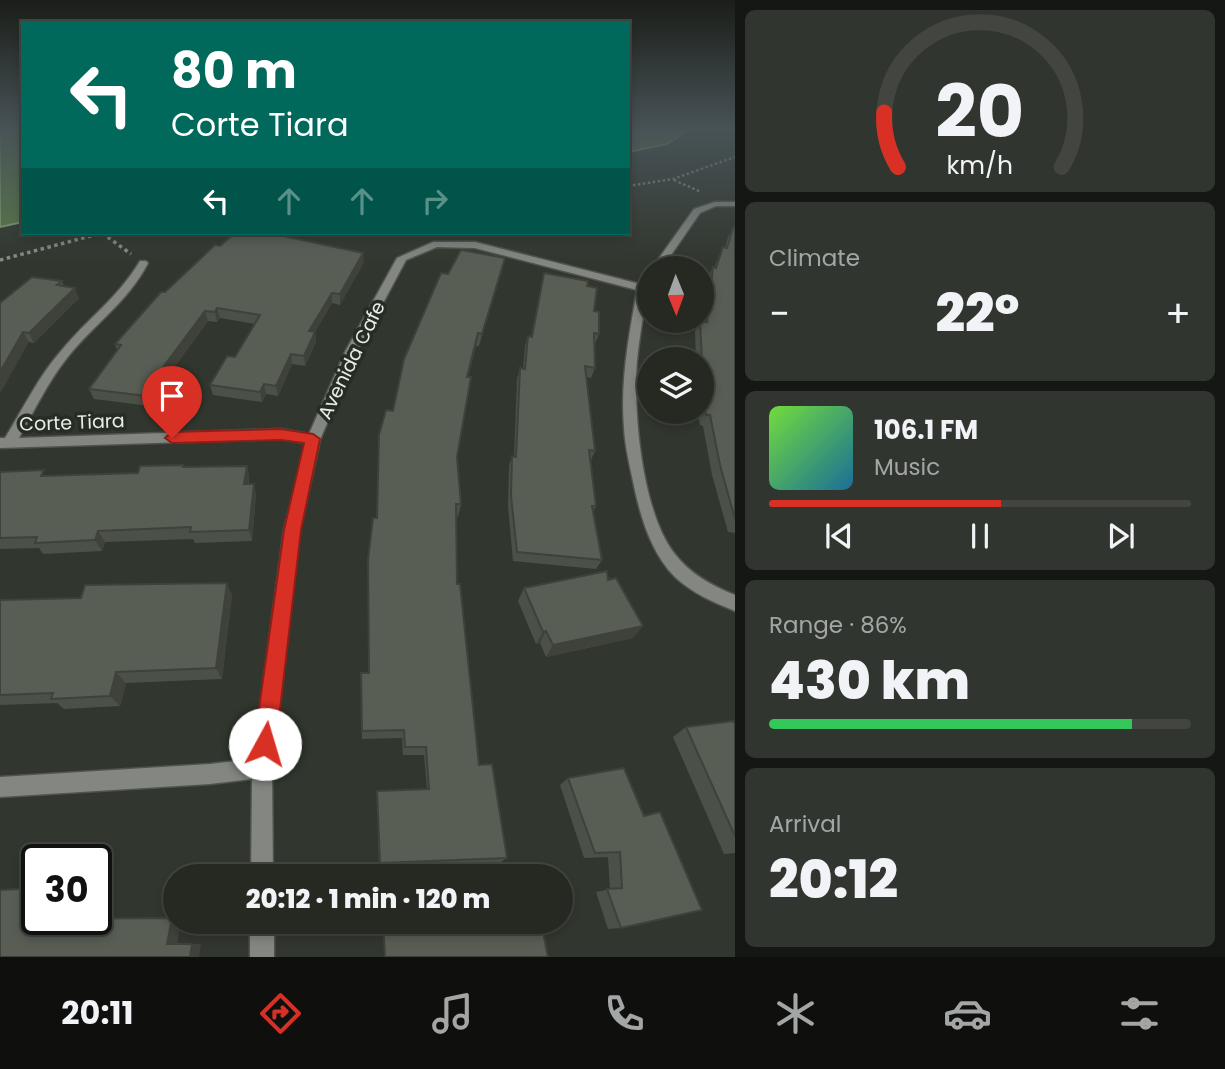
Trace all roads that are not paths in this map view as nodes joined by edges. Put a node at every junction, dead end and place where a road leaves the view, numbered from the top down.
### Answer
1 (735, 204) edge
2 (665, 256) edge
3 (143, 263) road end
4 (637, 281) edge
5 (637, 332) edge
6 (313, 439) junction
7 (4, 443) edge
8 (735, 603) edge
9 (262, 768) junction
10 (0, 787) edge
11 (262, 864) edge
12 (262, 934) edge
13 (262, 957) edge

1 - 2 street
3 - 7 street
4 - 6 street, Avenida Cafe
5 - 8 street
6 - 7 street, Corte Tiara
6 - 9 street, Avenida Cafe
9 - 10 street
9 - 11 street, Avenida Cafe
12 - 13 street

